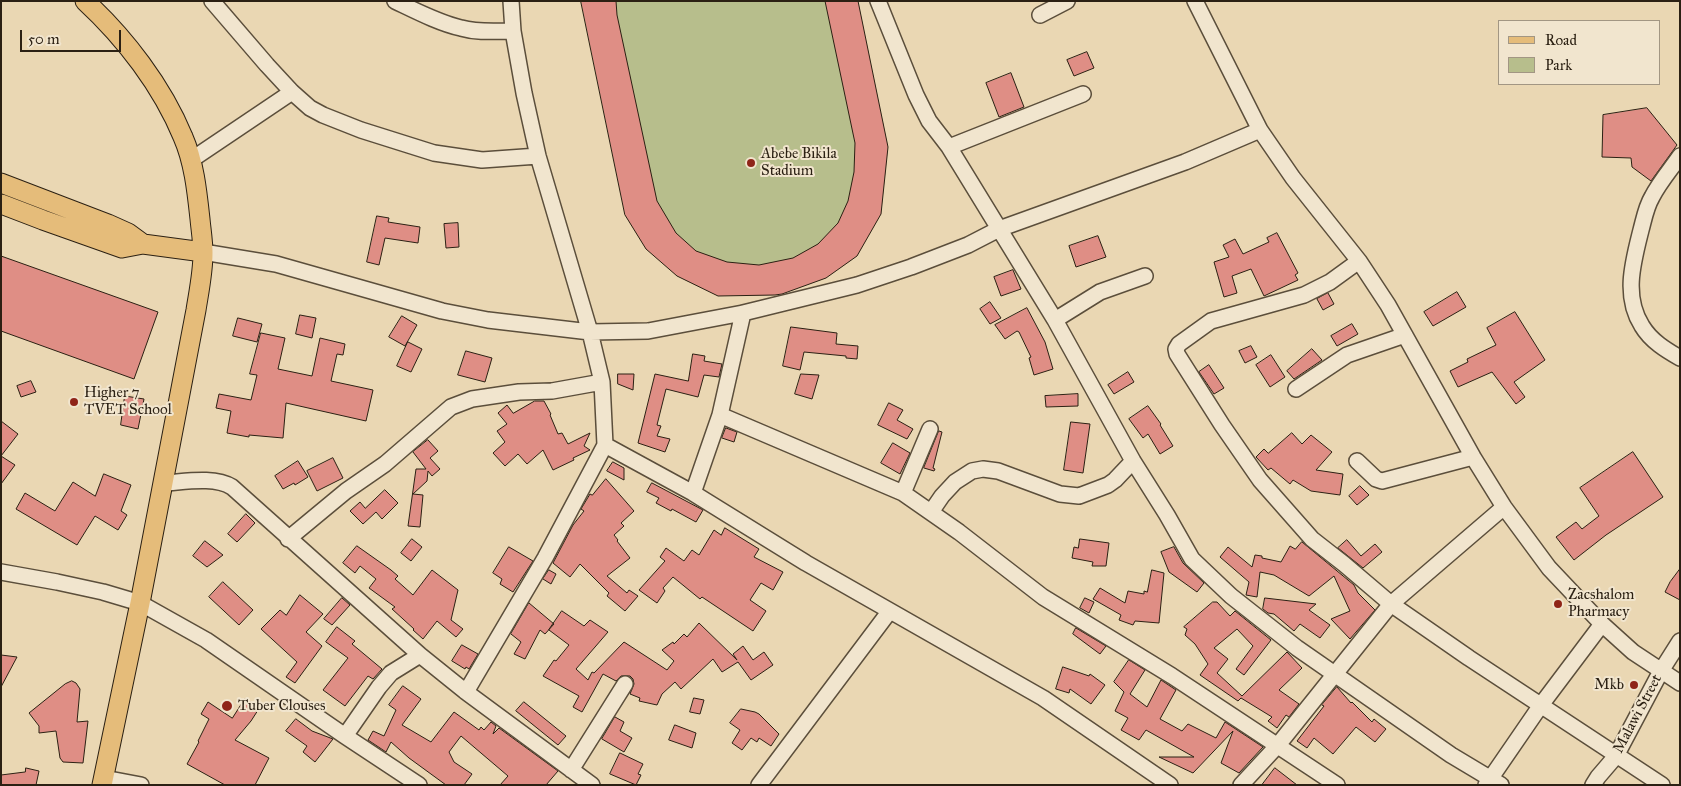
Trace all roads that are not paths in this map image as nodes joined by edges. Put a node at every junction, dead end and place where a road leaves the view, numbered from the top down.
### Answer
1 (85, 1) edge
2 (212, 1) edge
3 (395, 1) edge
4 (511, 1) edge
5 (878, 1) edge
6 (1068, 1) edge
7 (1195, 1) edge
8 (1040, 15) dead end
9 (513, 31) junction
10 (292, 92) junction
11 (1083, 94) dead end
12 (1260, 130) junction
13 (949, 147) junction
14 (538, 156) junction
15 (1680, 156) edge
16 (191, 160) junction
17 (1, 183) edge
18 (1, 204) edge
19 (1000, 229) junction
20 (143, 244) junction
21 (203, 252) junction
22 (1359, 261) junction
23 (1145, 276) dead end
24 (744, 313) junction
25 (1055, 320) junction
26 (590, 332) junction
27 (1405, 335) junction
28 (1680, 358) edge
29 (602, 382) junction
30 (1296, 389) dead end
31 (720, 415) junction
32 (930, 429) dead end
33 (605, 445) junction
34 (1473, 457) junction
35 (1133, 461) junction
36 (1357, 461) dead end
37 (163, 483) junction
38 (693, 493) junction
39 (903, 493) junction
40 (1504, 507) junction
41 (931, 512) junction
42 (288, 539) junction
43 (1, 572) edge
44 (140, 603) junction
45 (1392, 604) junction
46 (890, 612) junction
47 (1602, 624) junction
48 (1680, 640) edge
49 (420, 655) junction
50 (1661, 670) junction
51 (1335, 675) junction
52 (626, 684) dead end
53 (1680, 684) edge
54 (466, 692) junction
55 (1540, 705) junction
56 (345, 736) junction
57 (1278, 745) junction
58 (1616, 756) junction
59 (571, 770) junction
60 (103, 781) edge
61 (1493, 783) edge
62 (141, 785) edge
63 (419, 785) edge
64 (592, 785) edge
65 (759, 785) edge
66 (1170, 785) edge
67 (1241, 785) edge
68 (1337, 785) edge
69 (1593, 785) edge
70 (1662, 785) edge

1 - 16 main road
2 - 10 street
3 - 9 street
4 - 9 street
5 - 13 street
6 - 8 street
7 - 12 street
9 - 14 street
10 - 14 street
10 - 16 street
11 - 13 street
12 - 19 street
12 - 22 street
13 - 19 street
14 - 26 street
15 - 28 street
16 - 21 main road
17 - 20 main road
18 - 20 main road
19 - 24 street
19 - 25 street
20 - 21 main road
21 - 26 street
21 - 37 main road
22 - 27 street
22 - 45 street
23 - 25 street
24 - 26 street
24 - 31 street
25 - 35 street
26 - 29 street
27 - 30 street
27 - 34 street
29 - 33 street
29 - 42 street
31 - 38 street
31 - 39 street
32 - 39 street
33 - 38 street
33 - 54 street
34 - 36 street
34 - 40 street
35 - 41 street
35 - 51 street
37 - 42 street
37 - 44 main road
38 - 46 street
39 - 41 street
40 - 45 street
40 - 47 street
41 - 57 street
42 - 49 street
43 - 44 street
44 - 56 street
44 - 60 main road
45 - 51 street
45 - 55 street
46 - 65 street
46 - 66 street
47 - 50 street
47 - 55 street
48 - 50 street, Malawi Street
49 - 54 street
49 - 56 street
50 - 53 street
50 - 58 street, Malawi Street
51 - 57 street
51 - 61 street
52 - 59 street
54 - 59 street
55 - 58 street
55 - 61 street
56 - 63 street
57 - 67 street
57 - 68 street
58 - 69 street, Malawi Street
58 - 70 street
59 - 64 street
60 - 62 street

